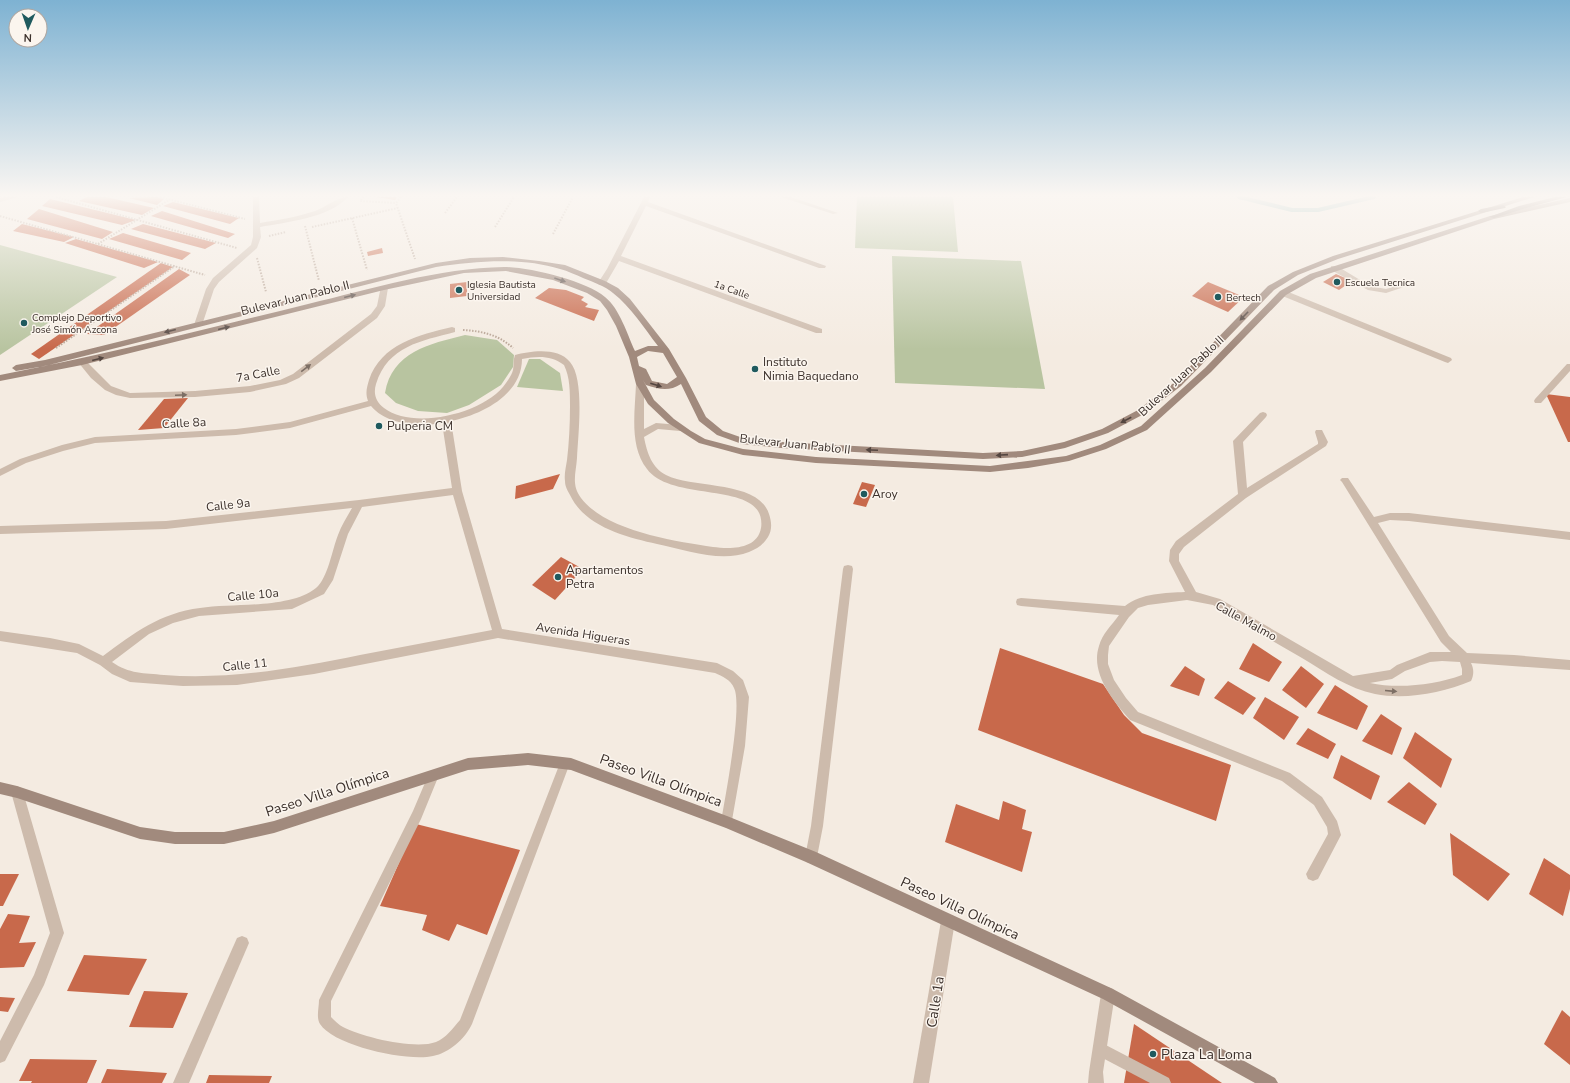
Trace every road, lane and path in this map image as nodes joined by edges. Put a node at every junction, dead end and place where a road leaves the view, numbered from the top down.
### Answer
1 (111, 248) edge
2 (236, 248) edge
3 (252, 248) edge
4 (310, 248) edge
5 (361, 248) edge
6 (411, 248) edge
7 (621, 248) edge
8 (773, 248) edge
9 (1368, 248) edge
10 (1396, 248) edge
11 (249, 251) junction
12 (261, 253) dead end
13 (616, 257) junction
14 (415, 259) dead end
15 (176, 266) junction
16 (822, 266) dead end
17 (1334, 268) junction
18 (367, 270) dead end
19 (218, 278) junction
20 (319, 281) dead end
21 (602, 283) junction
22 (1406, 285) dead end
23 (384, 288) junction
24 (266, 292) dead end
25 (1283, 293) junction
26 (198, 324) junction
27 (452, 330) joint
28 (819, 331) dead end
29 (666, 351) junction
30 (518, 357) junction
31 (633, 357) junction
32 (1448, 360) dead end
33 (82, 362) junction
34 (31, 365) junction
35 (1570, 366) edge
36 (635, 367) junction
37 (0, 371) edge
38 (0, 378) edge
39 (682, 378) junction
40 (640, 384) junction
41 (1538, 401) dead end
42 (372, 403) junction
43 (1263, 415) dead end
44 (446, 420) junction
45 (680, 428) junction
46 (1319, 432) dead end
47 (640, 436) junction
48 (0, 473) edge
49 (1344, 480) dead end
50 (457, 491) junction
51 (1243, 495) junction
52 (359, 504) junction
53 (1372, 522) junction
54 (0, 530) edge
55 (1570, 536) edge
56 (848, 569) dead end
57 (1193, 596) junction
58 (1021, 602) dead end
59 (1127, 611) junction
60 (498, 633) junction
61 (0, 636) edge
62 (1464, 658) junction
63 (104, 662) junction
64 (1570, 665) edge
65 (1354, 681) junction
66 (564, 763) junction
67 (434, 775) junction
68 (0, 788) edge
69 (17, 792) junction
70 (727, 822) junction
71 (811, 857) junction
72 (1313, 874) dead end
73 (948, 921) junction
74 (242, 943) dead end
75 (1108, 994) junction
76 (1100, 1049) junction
77 (0, 1056) edge
78 (1266, 1081) edge
79 (181, 1083) edge
80 (921, 1083) edge
81 (1096, 1083) edge
82 (1164, 1083) edge

1 - 15 path
2 - 11 path
3 - 11 street
4 - 20 path
5 - 18 path
6 - 14 path
7 - 13 street
8 - 16 street
9 -> 39 main road, Bulevar Juan Pablo II
10 - 17 main road, Bulevar Juan Pablo II
11 - 19 street
12 - 24 path
13 - 21 street
13 - 28 street, 1a Calle
15 - 19 path
15 - 34 path
17 - 22 street
17 - 25 main road, Bulevar Juan Pablo II
19 - 26 street
21 - 26 main road, Bulevar Juan Pablo II
21 - 29 main road, Bulevar Juan Pablo II
23 -> 31 main road, Bulevar Juan Pablo II
33 -> 23 main road, Bulevar Juan Pablo II
33 -> 23 street, 7a Calle
25 - 32 street
25 - 45 main road, Bulevar Juan Pablo II
26 -> 34 main road, Bulevar Juan Pablo II
27 - 30 path
27 - 42 street
29 - 31 main road
29 - 39 main road, Bulevar Juan Pablo II
30 - 44 street
30 - 47 street
31 - 36 main road, Bulevar Juan Pablo II
33 - 38 main road, Bulevar Juan Pablo II
34 - 37 main road, Bulevar Juan Pablo II
35 - 41 lane
36 -> 39 main road
36 - 40 main road, Bulevar Juan Pablo II
40 - 45 main road, Bulevar Juan Pablo II
40 - 47 street
42 - 44 street
42 - 48 street, Calle 8a
43 - 51 street
44 - 50 street
45 - 47 street
46 - 51 street
49 - 53 street
50 - 52 street, Calle 9a
50 - 60 street
51 - 57 street
52 - 54 street, Calle 9a
52 - 63 street, Calle 10a
53 - 55 street
53 - 62 street
56 - 71 street
57 - 59 street, Calle Malmo
57 - 65 street, Calle Malmo
58 - 59 street
59 - 72 street, Calle Malmo
60 - 63 street, Calle 11
60 - 70 street, Avenida Higueras
61 - 63 street, Calle 11
62 - 64 street
62 - 65 street
65 -> 62 street, Calle Malmo
66 - 67 main road, Paseo Villa Olímpica
66 - 67 lane
66 - 70 main road, Paseo Villa Olímpica
67 - 69 main road, Paseo Villa Olímpica
68 - 69 main road, Paseo Villa Olímpica
69 - 77 street
70 - 71 main road, Paseo Villa Olímpica
71 - 73 main road, Paseo Villa Olímpica
73 - 75 main road, Paseo Villa Olímpica
73 - 80 street, Calle 1a
74 - 79 street
75 - 76 street
75 - 78 main road, Paseo Villa Olímpica
76 - 81 street
76 - 82 lane

